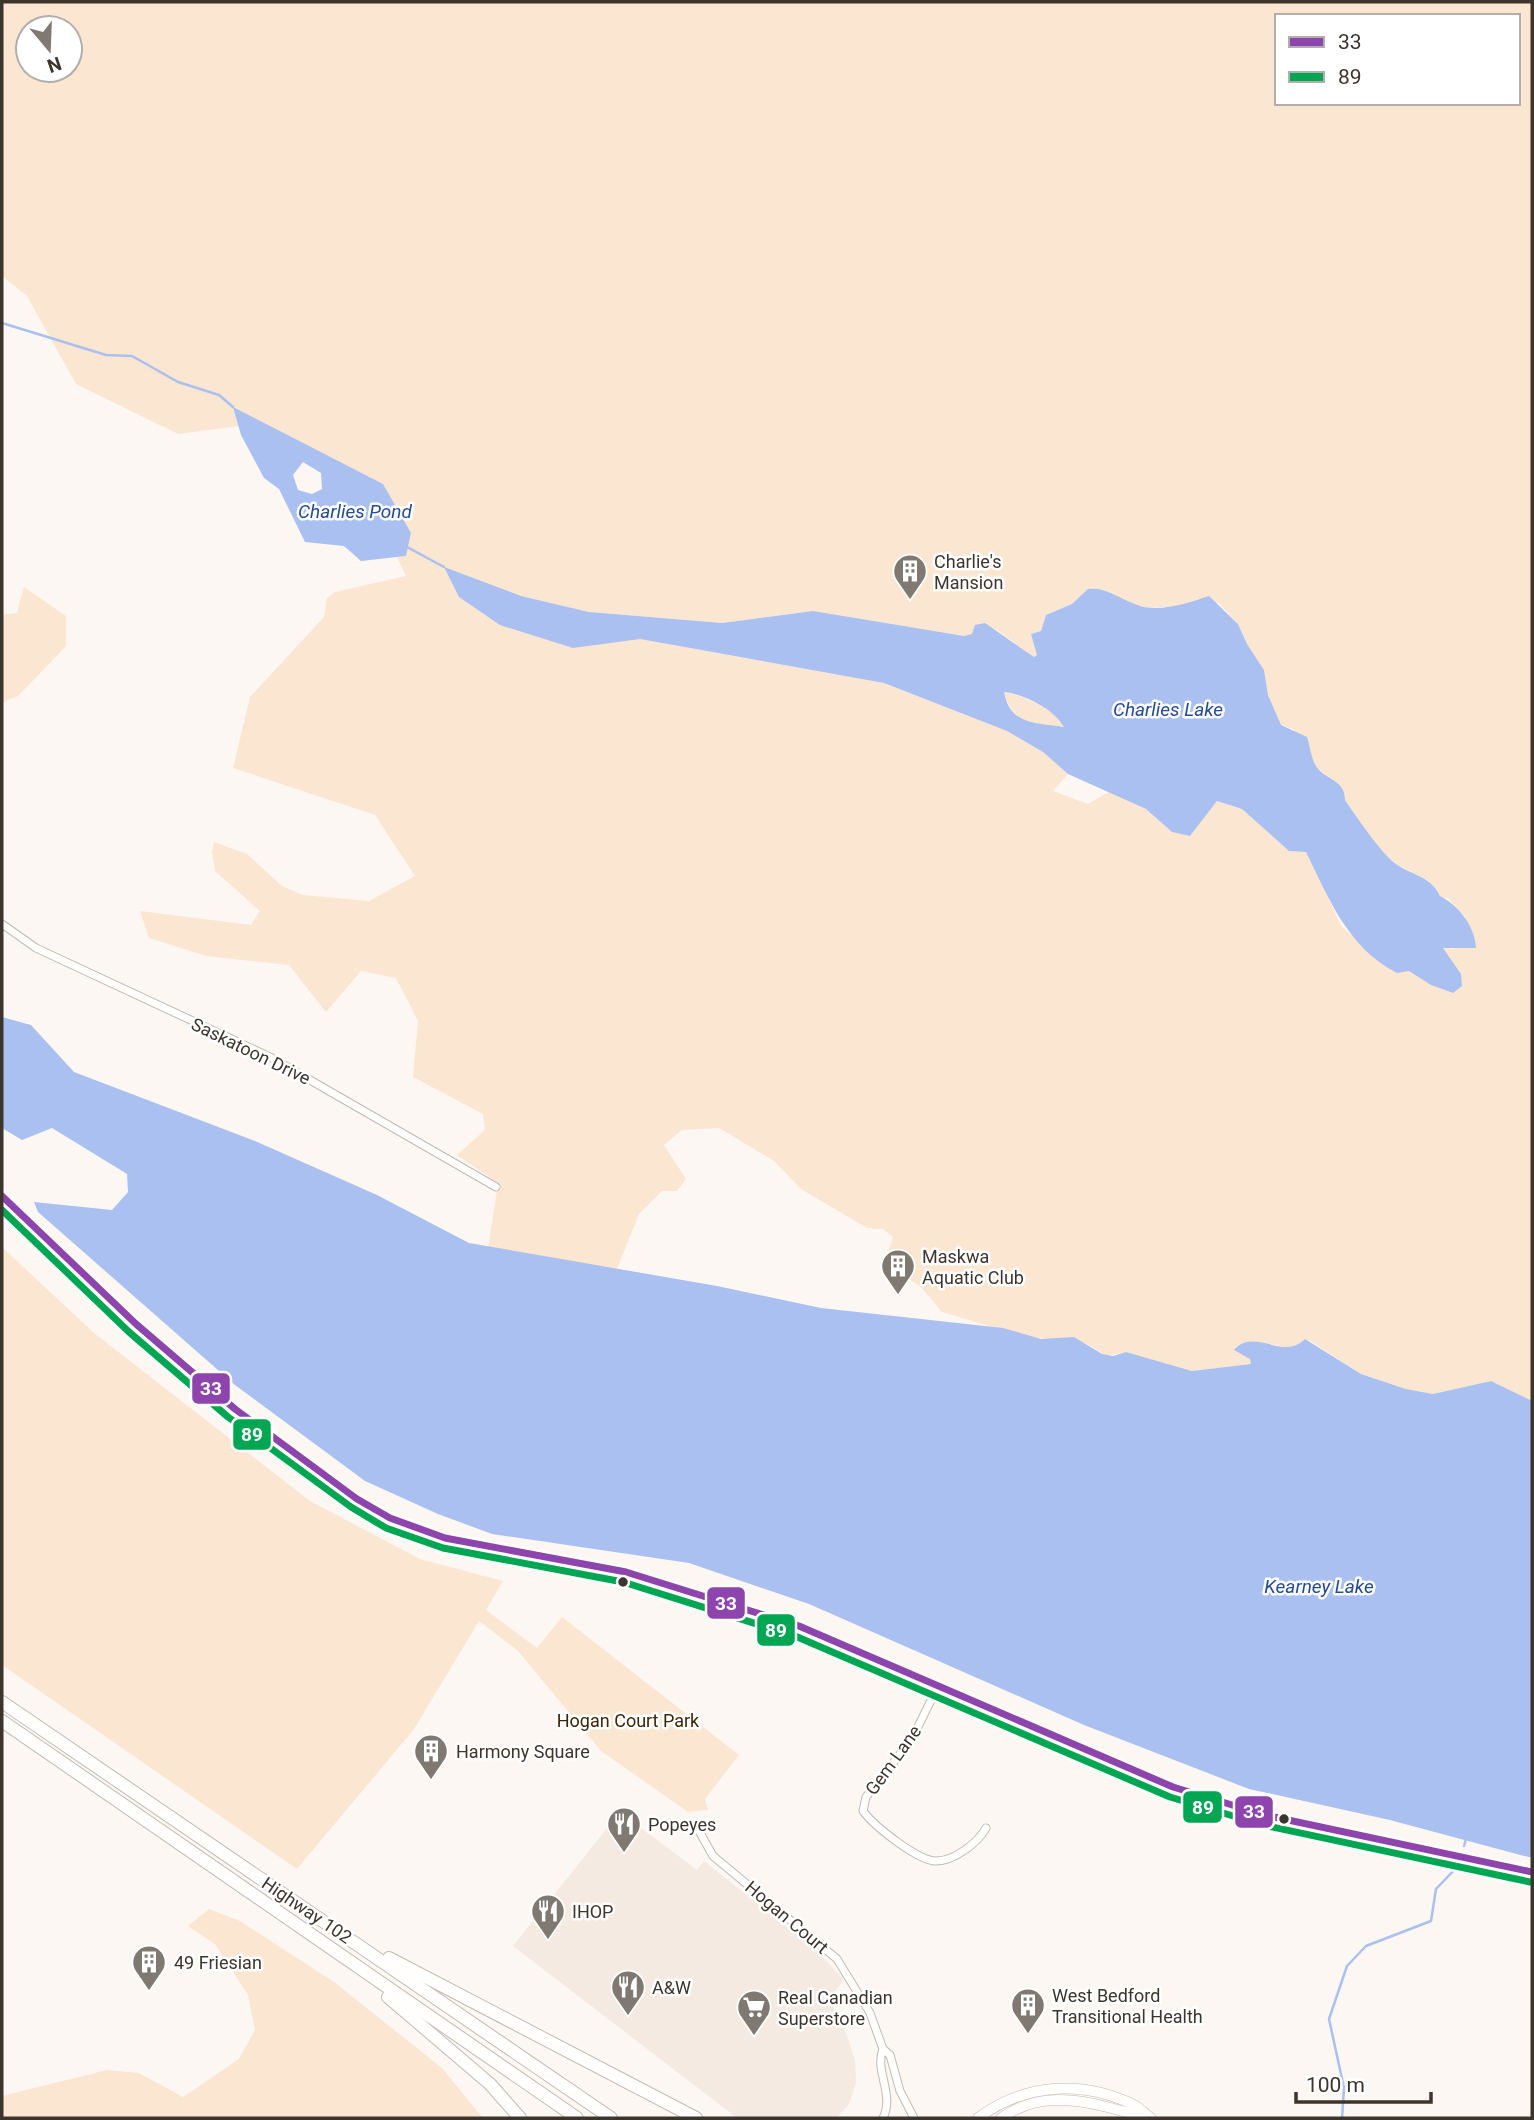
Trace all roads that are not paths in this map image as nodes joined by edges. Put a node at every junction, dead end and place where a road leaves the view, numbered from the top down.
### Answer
1 (2, 924) edge
2 (496, 1187) dead end
3 (2, 1196) edge
4 (938, 1686) junction
5 (2, 1702) edge
6 (2, 1721) edge
7 (986, 1828) dead end
8 (699, 1831) dead end
9 (1532, 1872) edge
10 (336, 1930) junction
11 (325, 1945) junction
12 (883, 2049) junction
13 (1148, 2116) edge
14 (520, 2118) edge
15 (577, 2118) edge
16 (611, 2118) edge
17 (696, 2118) edge
18 (883, 2118) edge
19 (914, 2118) edge
20 (978, 2118) edge
21 (1001, 2118) edge

1 - 2 street, Saskatoon Drive
3 - 4 main road
4 - 7 street, Gem Lane
4 - 9 main road
5 - 10 highway, Highway 102
6 - 11 highway, Highway 102
8 - 12 street, Hogan Court
10 - 16 highway, Highway 102
10 - 17 highway
11 - 14 highway
11 - 15 highway, Highway 102
12 - 18 street, Hogan Court
12 - 19 street, Hogan Court
13 - 20 main road
13 - 21 main road

